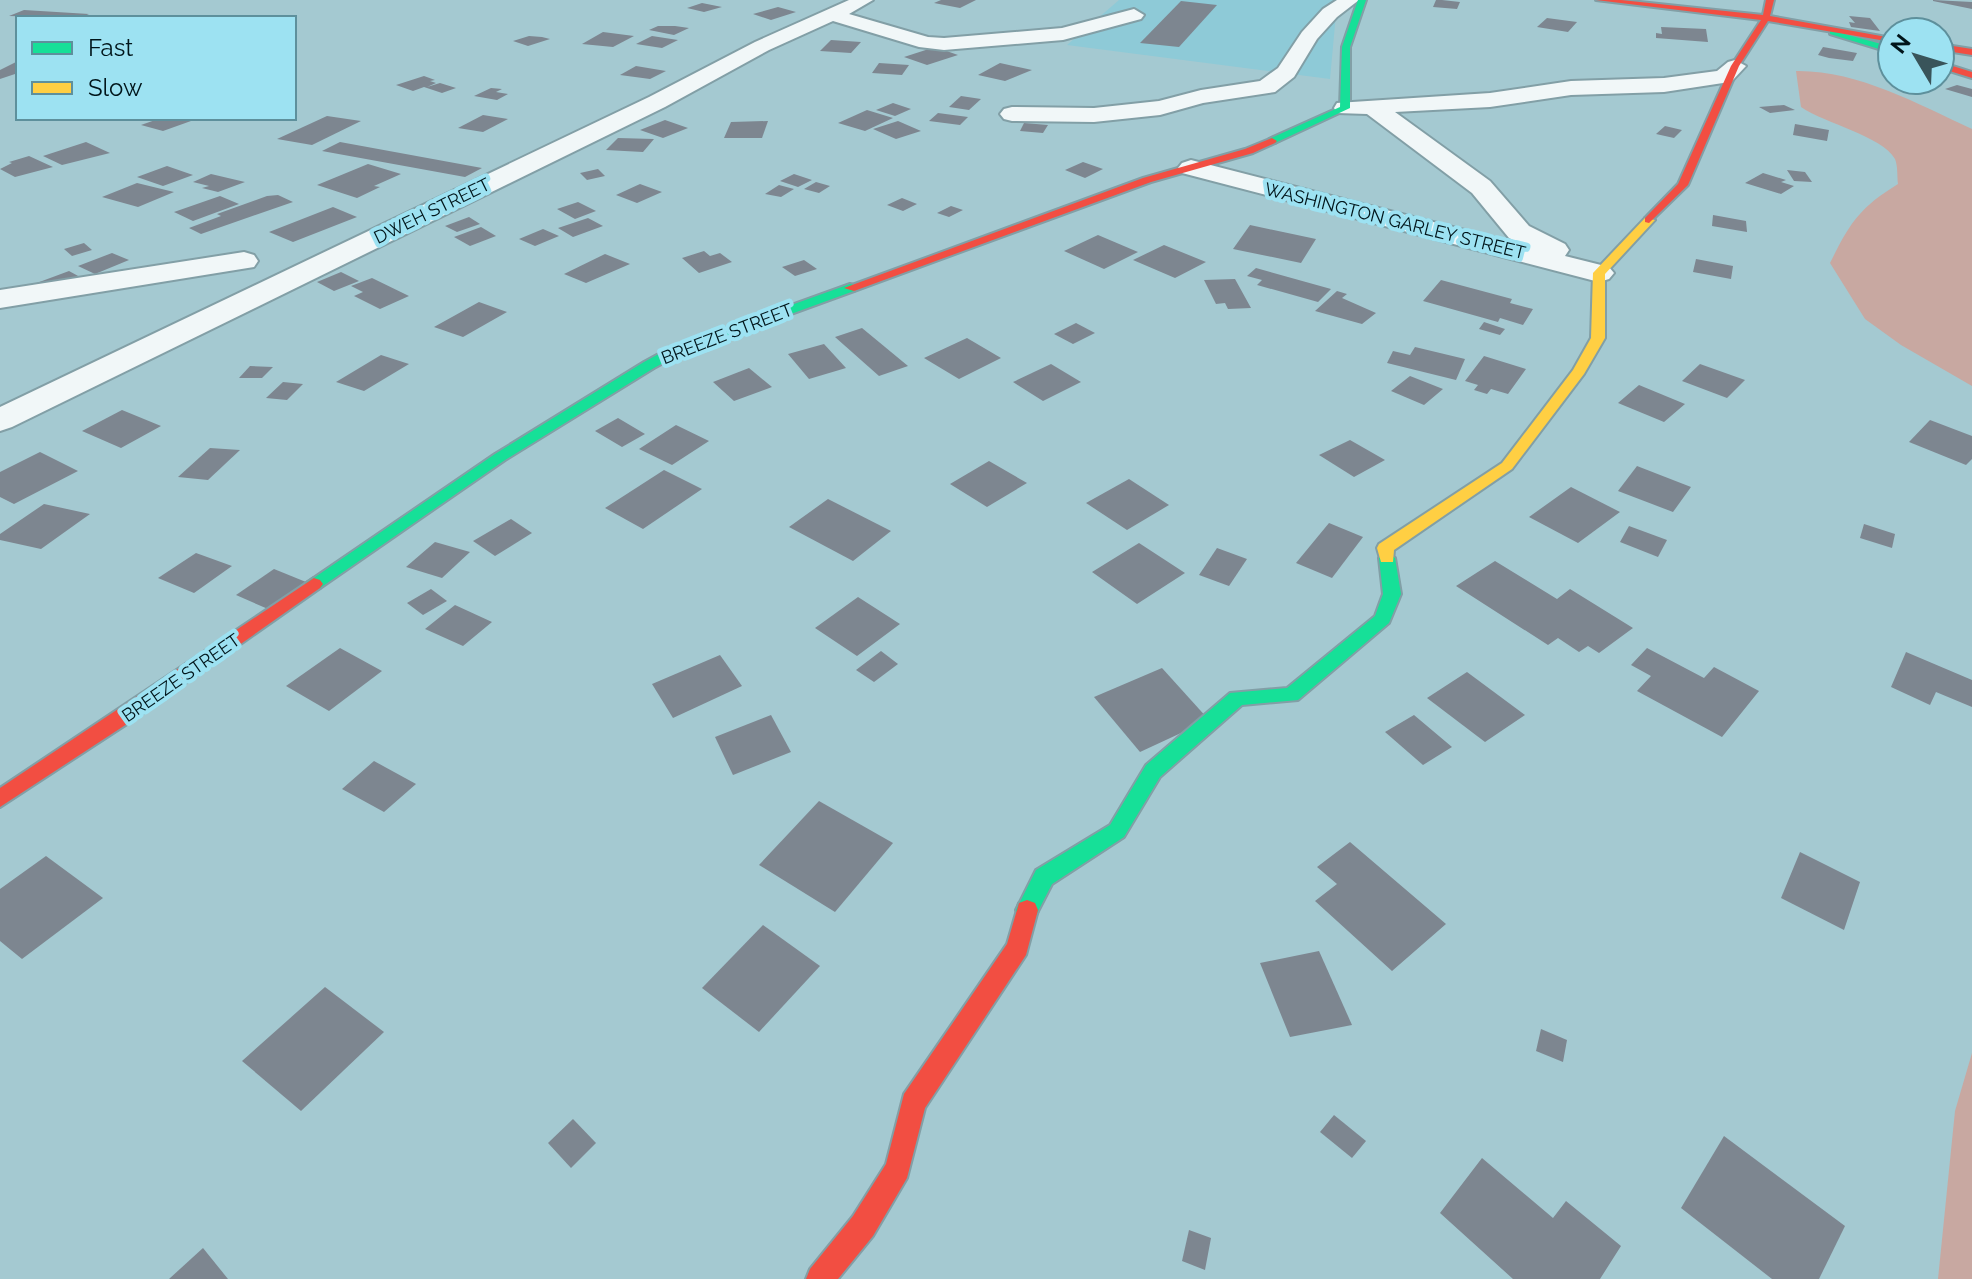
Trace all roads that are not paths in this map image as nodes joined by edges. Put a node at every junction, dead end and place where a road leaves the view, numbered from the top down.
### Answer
1 (864, 0) edge
2 (1350, 0) edge
3 (1362, 0) edge
4 (1600, 0) edge
5 (1768, 9) edge
6 (834, 15) junction
7 (1134, 15) dead end
8 (1833, 32) junction
9 (1876, 38) edge
10 (1876, 45) edge
11 (1735, 66) junction
12 (1373, 107) junction
13 (1345, 108) junction
14 (1012, 114) dead end
15 (1191, 168) junction
16 (244, 261) dead end
17 (1599, 273) junction
18 (0, 299) edge
19 (0, 420) edge
20 (0, 799) edge
21 (820, 1279) edge

1 - 6 street, DWEH STREET
2 - 14 street
3 - 13 main road
4 - 5 main road
5 - 8 main road
5 - 11 main road
6 - 7 street
6 - 19 street, DWEH STREET
8 - 9 main road
8 - 10 main road
11 - 12 street
11 - 17 main road
12 - 13 street
12 - 17 street
13 - 15 main road, BREEZE STREET
15 - 17 street, WASHINGTON GARLEY STREET
15 - 20 main road, BREEZE STREET
16 - 18 street
17 - 21 main road

